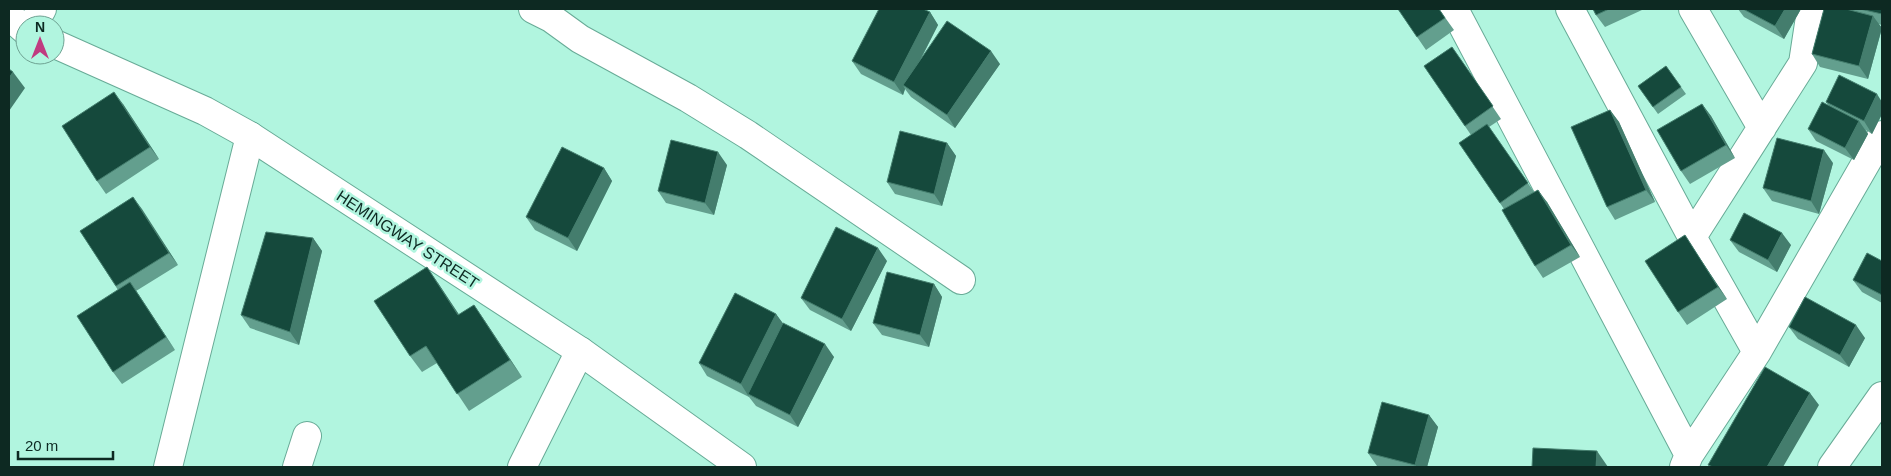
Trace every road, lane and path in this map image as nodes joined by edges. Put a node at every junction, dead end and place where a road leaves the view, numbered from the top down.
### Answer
1 (533, 9) edge
2 (1454, 9) edge
3 (1570, 9) edge
4 (1693, 9) edge
5 (1809, 9) edge
6 (65, 48) edge
7 (1762, 128) junction
8 (1882, 135) edge
9 (250, 136) junction
10 (1692, 237) junction
11 (961, 280) dead end
12 (580, 351) junction
13 (1757, 352) junction
14 (1882, 396) edge
15 (307, 436) dead end
16 (1687, 461) edge
17 (170, 467) edge
18 (297, 467) edge
19 (522, 467) edge
20 (742, 467) edge
21 (1832, 467) edge

1 - 11 street
2 - 16 street
3 - 10 street
4 - 7 street
5 - 7 street
6 - 9 street, HEMINGWAY STREET
7 - 10 street
8 - 13 street
9 - 12 street, HEMINGWAY STREET
9 - 17 street
10 - 13 street
12 - 19 street
12 - 20 street, HEMINGWAY STREET
13 - 16 street
14 - 21 street
15 - 18 street

